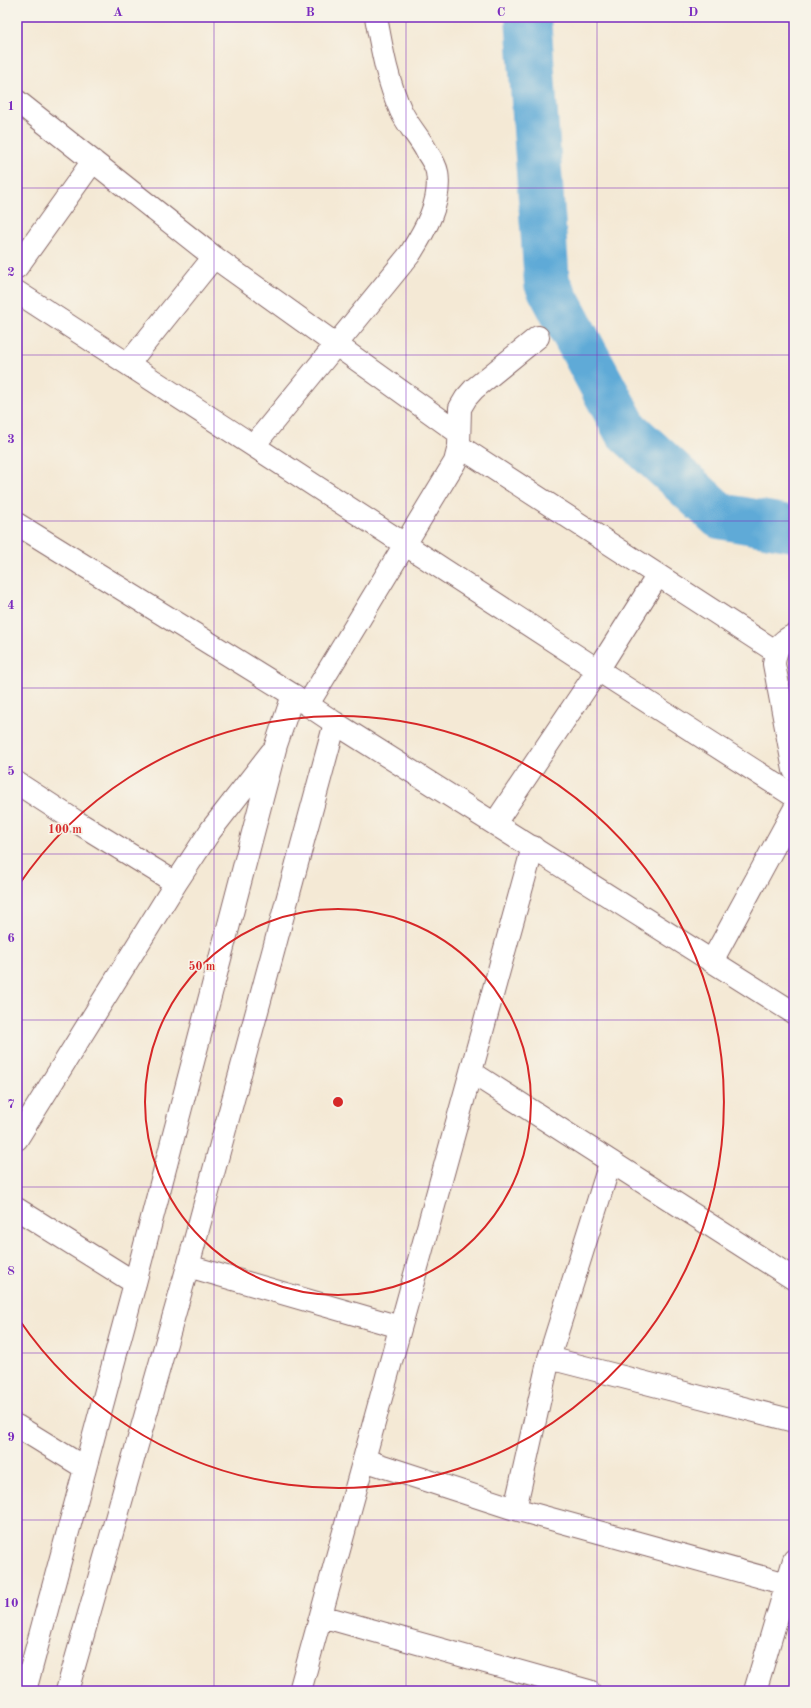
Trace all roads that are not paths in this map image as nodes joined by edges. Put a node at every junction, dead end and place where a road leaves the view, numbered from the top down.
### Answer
1 (376, 17) edge
2 (17, 101) edge
3 (93, 161) junction
4 (214, 257) junction
5 (17, 267) edge
6 (17, 292) edge
7 (538, 337) dead end
8 (335, 345) junction
9 (128, 364) junction
10 (459, 440) junction
11 (254, 445) junction
12 (17, 524) edge
13 (405, 544) junction
14 (658, 575) junction
15 (794, 635) edge
16 (775, 651) junction
17 (598, 670) junction
18 (300, 700) junction
19 (335, 723) junction
20 (276, 746) junction
21 (794, 770) edge
22 (18, 787) edge
23 (794, 796) edge
24 (794, 810) edge
25 (495, 823) junction
26 (533, 847) junction
27 (176, 882) junction
28 (712, 961) junction
29 (794, 1013) edge
30 (471, 1072) junction
31 (17, 1139) edge
32 (610, 1163) junction
33 (17, 1209) edge
34 (188, 1266) junction
35 (794, 1279) edge
36 (135, 1283) junction
37 (400, 1327) junction
38 (549, 1358) junction
39 (794, 1421) edge
40 (17, 1426) edge
41 (364, 1460) junction
42 (85, 1468) junction
43 (515, 1509) junction
44 (794, 1560) edge
45 (787, 1584) junction
46 (321, 1616) junction
47 (25, 1691) edge
48 (67, 1691) edge
49 (300, 1691) edge
50 (589, 1691) edge
51 (756, 1691) edge

1 - 8 street
2 - 3 street
3 - 4 street
3 - 5 street
4 - 8 street
4 - 9 street
6 - 9 street
7 - 10 street
8 - 10 street
8 - 11 street
9 - 11 street
10 - 13 street
10 - 14 street
11 - 13 street
12 - 18 street
13 - 17 street
13 - 18 street
14 - 16 street
14 - 17 street
15 - 16 street
16 - 21 street
17 - 23 street
17 - 25 street
18 - 19 street
18 - 20 street
19 - 25 street
19 - 34 street
20 - 27 street
20 - 36 street
22 - 27 street
24 - 28 street
25 - 26 street
26 - 28 street
26 - 30 street
27 - 31 street
28 - 29 street
30 - 32 street
30 - 37 street
32 - 35 street
32 - 38 street
33 - 36 street
34 - 37 street
34 - 48 street
36 - 42 street
37 - 41 street
38 - 39 street
38 - 43 street
40 - 42 street
41 - 43 street
41 - 46 street
42 - 47 street
43 - 45 street
44 - 45 street
45 - 51 street
46 - 49 street
46 - 50 street

